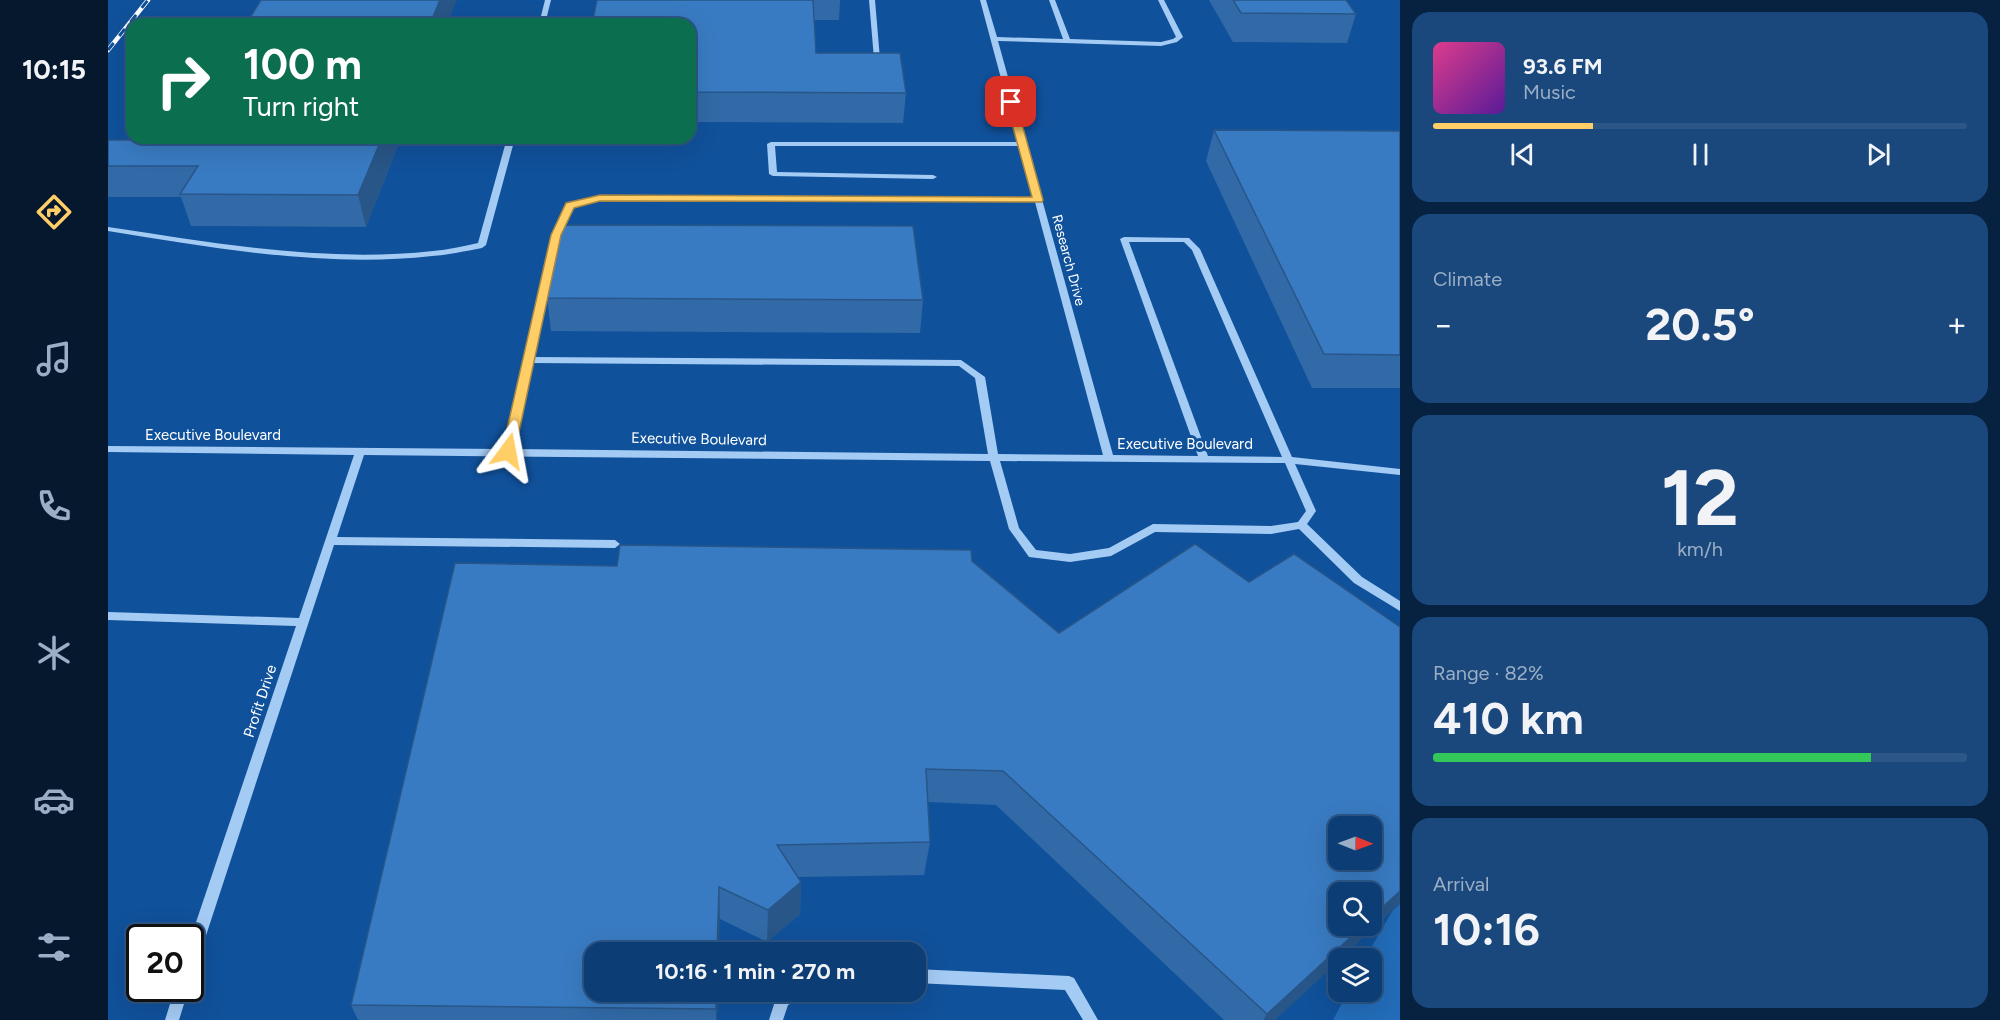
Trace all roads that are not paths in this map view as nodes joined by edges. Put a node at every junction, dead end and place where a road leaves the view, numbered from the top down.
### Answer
1 (548, 0) edge
2 (872, 0) edge
3 (983, 0) edge
4 (1052, 0) edge
5 (1161, 0) edge
6 (544, 18) edge
7 (994, 39) junction
8 (1067, 41) junction
9 (877, 59) edge
10 (509, 144) edge
11 (1023, 144) junction
12 (933, 177) dead end
13 (1038, 200) junction
14 (108, 229) edge
15 (528, 360) junction
16 (108, 449) edge
17 (360, 451) junction
18 (508, 451) junction
19 (994, 458) junction
20 (1109, 458) junction
21 (1204, 459) junction
22 (1290, 460) junction
23 (1400, 472) edge
24 (1301, 525) junction
25 (330, 541) junction
26 (615, 544) dead end
27 (1400, 607) edge
28 (108, 616) edge
29 (303, 622) junction
30 (203, 924) edge
31 (926, 976) edge
32 (177, 1002) edge
33 (781, 1002) edge
34 (171, 1020) edge
35 (776, 1020) edge
36 (1091, 1020) edge

1 - 6 street
2 - 9 street
3 - 7 street, Research Drive
4 - 8 street
5 - 8 street
7 - 8 street
7 - 11 street, Research Drive
10 - 14 street
11 - 12 street
11 - 13 street, Research Drive
13 - 15 street
13 - 20 street, Research Drive
15 - 18 street
15 - 19 street
16 - 17 street, Executive Boulevard
17 - 18 street, Executive Boulevard
17 - 25 street, Profit Drive
18 - 19 street, Executive Boulevard
19 - 20 street, Executive Boulevard
19 - 24 street
20 - 21 street, Executive Boulevard
21 - 22 street, Executive Boulevard
21 - 22 street
22 - 23 street, Executive Boulevard
22 - 24 street
24 - 27 street
25 - 26 street
25 - 29 street, Profit Drive
28 - 29 street
29 - 30 street, Profit Drive
31 - 36 street
32 - 34 street
33 - 35 street

